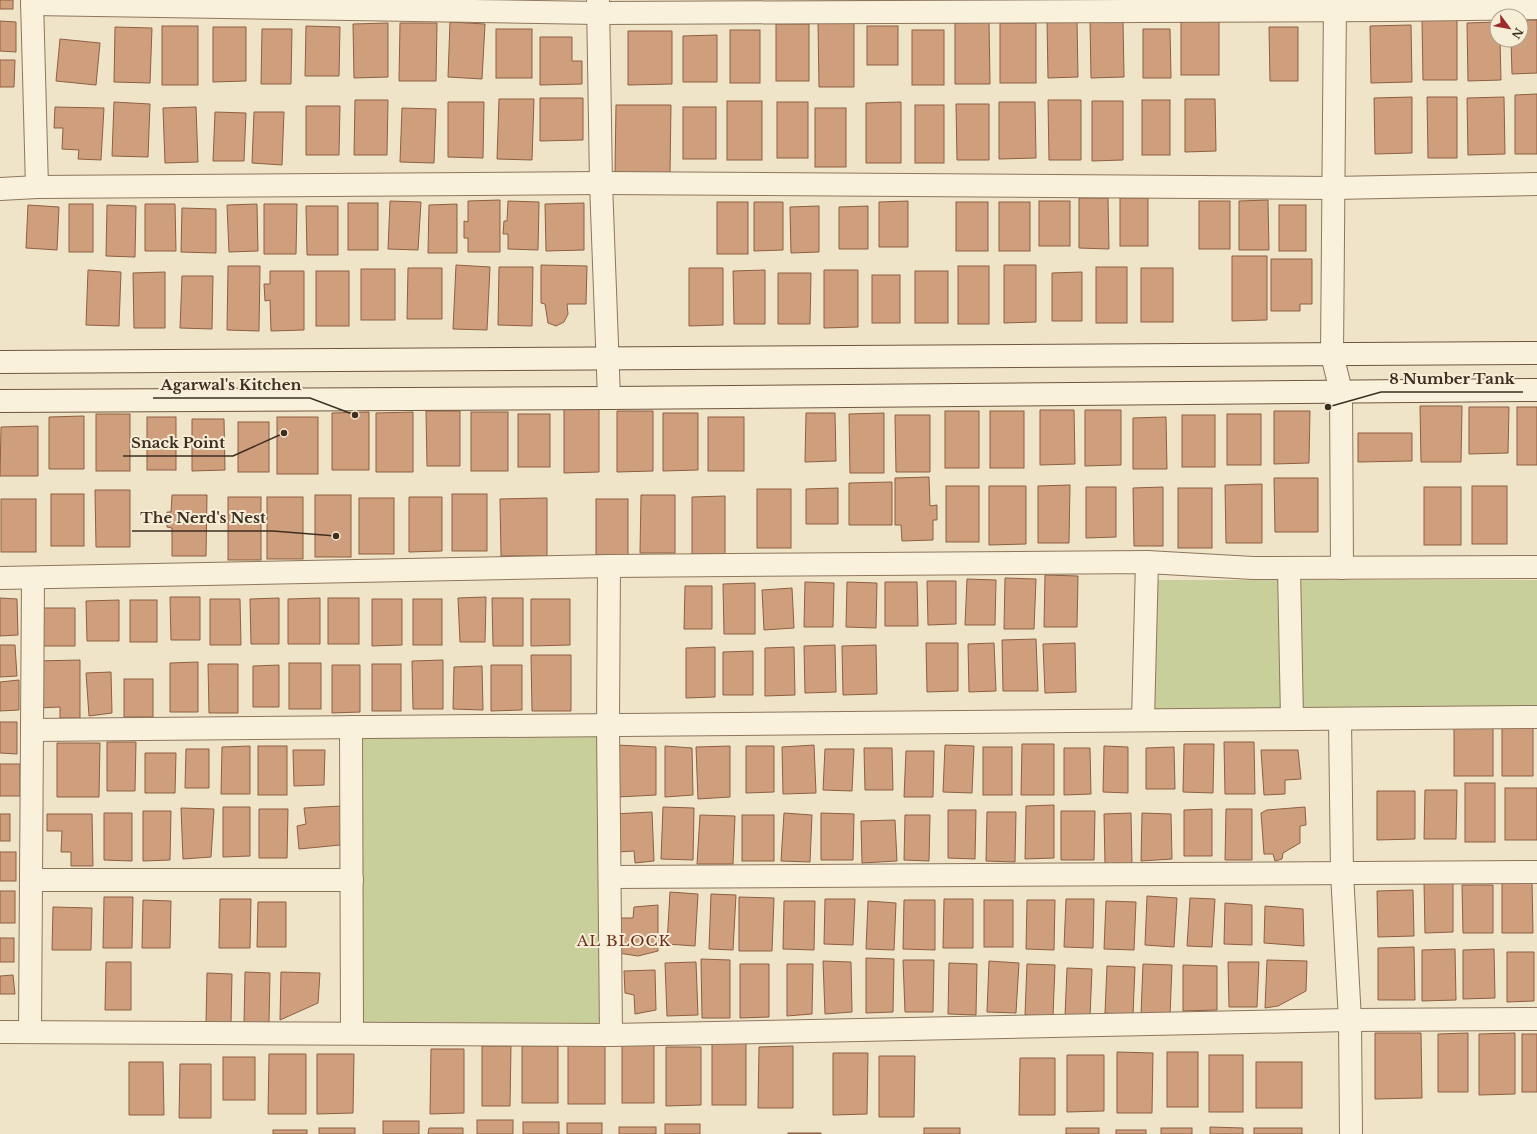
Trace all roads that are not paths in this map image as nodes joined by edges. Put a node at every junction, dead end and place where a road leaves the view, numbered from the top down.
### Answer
1 (32, 2) edge
2 (1335, 5) edge
3 (598, 6) edge
4 (1537, 8) edge
5 (601, 183) junction
6 (1537, 184) edge
7 (37, 187) junction
8 (1332, 188) junction
9 (0, 189) edge
10 (1537, 353) edge
11 (1332, 356) junction
12 (607, 358) junction
13 (0, 362) edge
14 (1537, 390) edge
15 (1341, 391) junction
16 (609, 398) junction
17 (0, 401) edge
18 (1147, 562) junction
19 (609, 566) junction
20 (1537, 567) edge
21 (1289, 568) junction
22 (1342, 568) junction
23 (0, 578) edge
24 (33, 578) junction
25 (1537, 717) edge
26 (1292, 719) junction
27 (1143, 720) junction
28 (1340, 720) junction
29 (608, 725) junction
30 (351, 727) junction
31 (32, 730) junction
32 (1342, 872) junction
33 (1537, 872) edge
34 (610, 877) junction
35 (32, 880) junction
36 (352, 880) junction
37 (1350, 1020) junction
38 (1537, 1020) edge
39 (30, 1031) junction
40 (0, 1032) edge
41 (352, 1033) junction
42 (611, 1035) junction
43 (1351, 1134) edge

1 - 3 street
1 - 7 street
2 - 3 street
2 - 4 street
2 - 8 street
3 - 5 street
5 - 7 street
5 - 8 street
5 - 12 street
6 - 8 street
7 - 9 street
8 - 11 street
10 - 11 street
11 - 12 street
11 - 15 street
12 - 13 street
12 - 16 street
14 - 15 street
15 - 16 street
15 - 22 street
16 - 17 street
18 - 19 street
18 - 21 street
18 - 27 street
19 - 24 street
19 - 29 street
20 - 22 street
21 - 22 street
21 - 26 street
23 - 24 street
24 - 31 street
25 - 28 street
26 - 27 street
26 - 28 street
27 - 29 street
28 - 32 street
29 - 30 street
29 - 34 street
30 - 31 street
30 - 36 street
31 - 35 street
32 - 33 street
32 - 34 street
32 - 37 street
34 - 42 street
35 - 36 street
35 - 39 street
36 - 41 street
37 - 38 street
37 - 42 street
37 - 43 street
39 - 40 street
39 - 41 street
41 - 42 street

